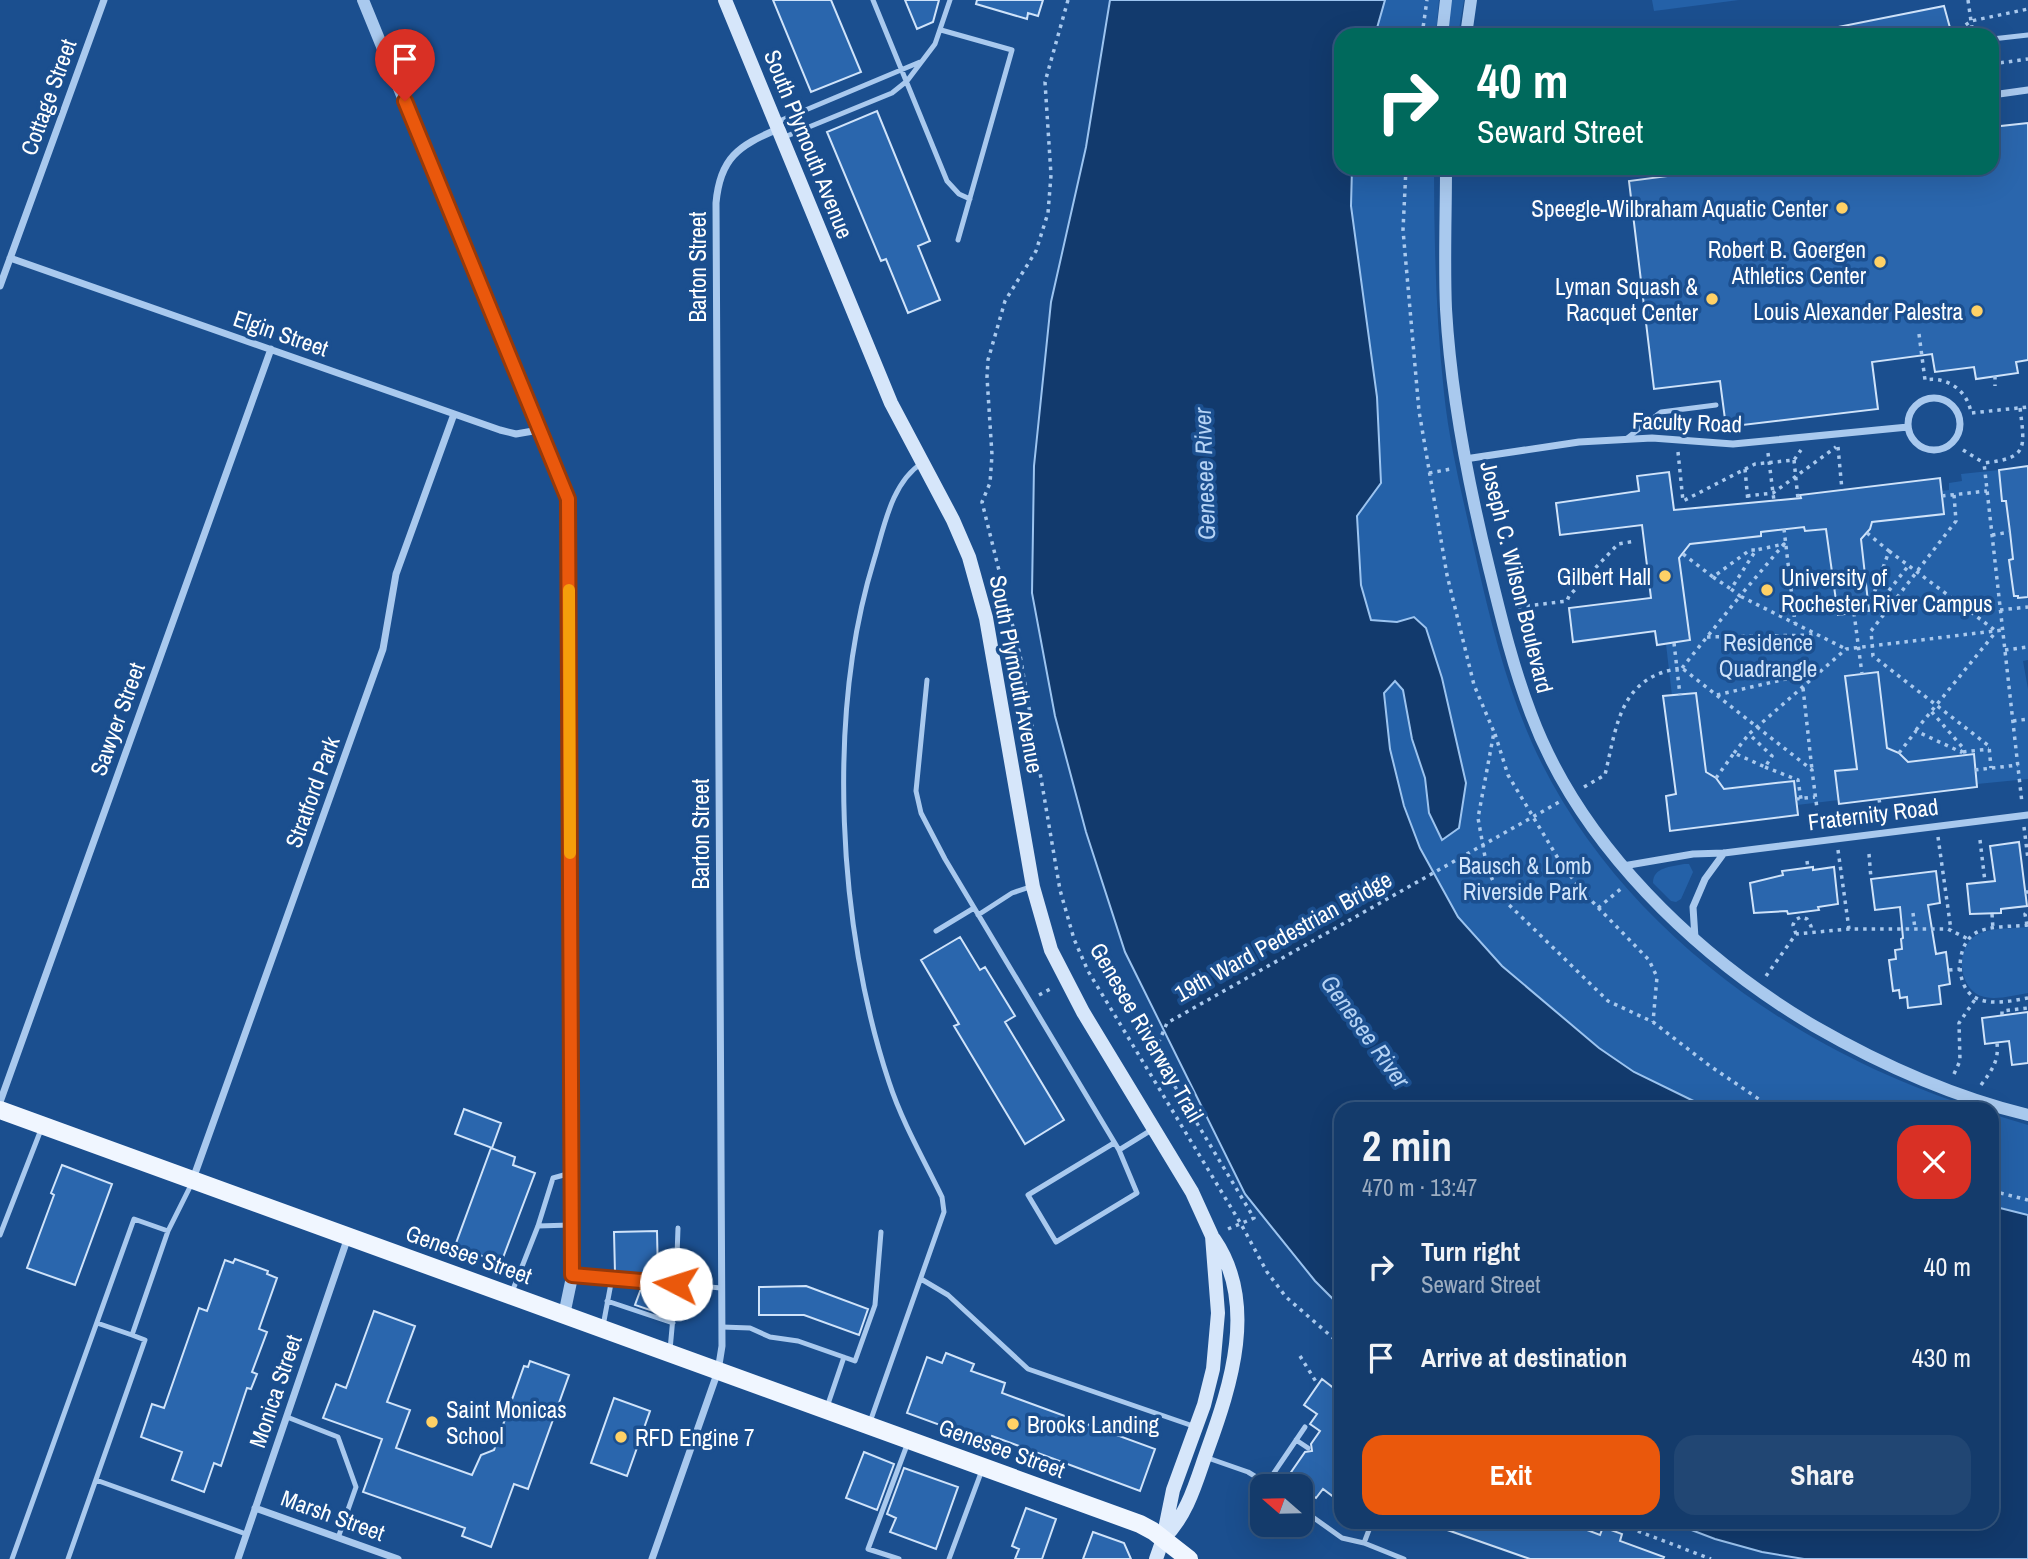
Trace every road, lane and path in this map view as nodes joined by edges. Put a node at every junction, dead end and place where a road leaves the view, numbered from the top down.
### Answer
1 (104, 0) edge
2 (363, 0) edge
3 (725, 0) edge
4 (873, 0) edge
5 (950, 0) edge
6 (1068, 0) edge
7 (1427, 0) edge
8 (1446, 0) edge
9 (1471, 0) edge
10 (1968, 0) edge
11 (2028, 9) edge
12 (1971, 21) junction
13 (1423, 28) edge
14 (1443, 28) edge
15 (1467, 28) edge
16 (1961, 28) edge
17 (1972, 28) edge
18 (941, 30) junction
19 (2028, 35) edge
20 (1999, 38) edge
21 (2028, 59) edge
22 (920, 62) junction
23 (1999, 63) edge
24 (902, 70) junction
25 (906, 81) junction
26 (2028, 90) edge
27 (1999, 94) edge
28 (779, 130) junction
29 (1446, 175) edge
30 (970, 199) junction
31 (958, 240) dead end
32 (10, 257) junction
33 (0, 286) edge
34 (1919, 334) dead end
35 (271, 349) junction
36 (1995, 376) dead end
37 (1995, 386) dead end
38 (1716, 405) dead end
39 (2028, 407) edge
40 (2020, 408) junction
41 (454, 414) junction
42 (1908, 427) junction
43 (540, 429) junction
44 (1626, 439) junction
45 (1801, 449) dead end
46 (1678, 450) dead end
47 (1963, 450) dead end
48 (1768, 453) dead end
49 (1794, 460) junction
50 (922, 463) junction
51 (1769, 463) junction
52 (1984, 463) junction
53 (1461, 464) junction
54 (1745, 469) junction
55 (1429, 473) dead end
56 (1796, 475) junction
57 (1842, 490) dead end
58 (1987, 491) junction
59 (1773, 494) junction
60 (1954, 495) junction
61 (1748, 496) junction
62 (1942, 496) dead end
63 (1798, 499) dead end
64 (1683, 501) junction
65 (1774, 501) dead end
66 (1748, 502) dead end
67 (1684, 509) dead end
68 (1784, 529) dead end
69 (2010, 532) dead end
70 (1867, 533) dead end
71 (1992, 535) junction
72 (1636, 541) dead end
73 (1784, 544) junction
74 (1756, 550) junction
75 (1889, 551) junction
76 (1683, 554) dead end
77 (1909, 565) junction
78 (1917, 572) junction
79 (1713, 577) junction
80 (1731, 589) junction
81 (1740, 596) junction
82 (1518, 607) dead end
83 (2028, 607) edge
84 (2000, 610) junction
85 (1854, 613) dead end
86 (1795, 623) junction
87 (2003, 630) junction
88 (1996, 631) junction
89 (1819, 635) junction
90 (1707, 637) junction
91 (1674, 643) dead end
92 (1872, 645) junction
93 (1858, 647) junction
94 (2028, 647) edge
95 (1846, 649) junction
96 (2005, 650) junction
97 (1680, 668) junction
98 (1823, 670) junction
99 (1862, 674) dead end
100 (927, 681) dead end
101 (1803, 688) junction
102 (1680, 695) dead end
103 (1717, 695) junction
104 (1936, 704) junction
105 (1931, 711) junction
106 (2028, 719) edge
107 (2013, 721) junction
108 (1757, 727) junction
109 (1916, 731) junction
110 (1494, 732) dead end
111 (1748, 734) junction
112 (1989, 749) junction
113 (1961, 752) junction
114 (1734, 753) junction
115 (1899, 754) dead end
116 (2018, 765) junction
117 (1765, 767) junction
118 (1991, 768) junction
119 (1812, 770) junction
120 (1976, 770) dead end
121 (1716, 778) dead end
122 (1582, 788) dead end
123 (1816, 797) junction
124 (1879, 799) dead end
125 (1562, 800) dead end
126 (2022, 806) dead end
127 (2028, 815) edge
128 (1534, 817) junction
129 (1882, 817) dead end
130 (1819, 824) dead end
131 (2024, 825) dead end
132 (1937, 835) dead end
133 (1980, 840) dead end
134 (1838, 848) dead end
135 (1724, 853) junction
136 (1869, 854) dead end
137 (2028, 859) edge
138 (1807, 862) dead end
139 (1622, 866) junction
140 (1808, 868) dead end
141 (1633, 879) junction
142 (1871, 879) dead end
143 (1985, 882) dead end
144 (1033, 887) junction
145 (1938, 888) dead end
146 (1945, 888) junction
147 (974, 908) junction
148 (1598, 908) junction
149 (2028, 911) edge
150 (1913, 913) dead end
151 (1992, 914) dead end
152 (978, 915) junction
153 (2027, 925) edge
154 (1849, 929) junction
155 (1915, 929) junction
156 (1993, 929) junction
157 (1951, 930) junction
158 (936, 931) dead end
159 (1811, 932) junction
160 (1796, 934) junction
161 (1968, 939) junction
162 (1695, 940) junction
163 (1960, 969) junction
164 (1948, 970) dead end
165 (1088, 971) junction
166 (1766, 976) dead end
167 (1066, 981) junction
168 (1976, 998) junction
169 (2028, 998) edge
170 (1030, 1002) junction
171 (2000, 1002) junction
172 (2028, 1008) edge
173 (1653, 1022) dead end
174 (1997, 1042) dead end
175 (1954, 1074) dead end
176 (1981, 1084) dead end
177 (0, 1102) edge
178 (1986, 1102) edge
179 (1999, 1106) edge
180 (0, 1110) edge
181 (2028, 1115) edge
182 (43, 1125) junction
183 (1153, 1129) junction
184 (1114, 1143) junction
185 (1119, 1150) junction
186 (571, 1173) junction
187 (193, 1180) junction
188 (1999, 1193) edge
189 (2028, 1200) edge
190 (1241, 1224) junction
191 (538, 1226) junction
192 (572, 1226) junction
193 (678, 1228) dead end
194 (1228, 1229) dead end
195 (169, 1231) junction
196 (881, 1232) dead end
197 (0, 1235) edge
198 (348, 1236) junction
199 (1212, 1236) junction
200 (572, 1275) junction
201 (612, 1278) junction
202 (921, 1279) junction
203 (676, 1284) junction
204 (721, 1287) junction
205 (511, 1296) junction
206 (607, 1301) junction
207 (564, 1315) junction
208 (97, 1323) junction
209 (673, 1323) junction
210 (722, 1327) junction
211 (602, 1329) junction
212 (132, 1335) junction
213 (1334, 1339) edge
214 (670, 1353) junction
215 (1300, 1356) dead end
216 (844, 1357) junction
217 (718, 1371) junction
218 (1318, 1385) dead end
219 (826, 1410) junction
220 (287, 1417) junction
221 (869, 1426) junction
222 (1196, 1427) junction
223 (1305, 1427) dead end
224 (909, 1440) junction
225 (1296, 1440) junction
226 (1308, 1448) dead end
227 (1205, 1457) junction
228 (983, 1467) junction
229 (1252, 1474) edge
230 (1275, 1474) edge
231 (96, 1480) junction
232 (255, 1508) junction
233 (1313, 1517) edge
234 (1369, 1529) edge
235 (1632, 1529) edge
236 (246, 1534) junction
237 (338, 1538) junction
238 (1163, 1539) junction
239 (1364, 1543) junction
240 (1395, 1557) edge
241 (12, 1559) edge
242 (68, 1559) edge
243 (238, 1559) edge
244 (398, 1559) edge
245 (652, 1559) edge
246 (899, 1559) edge
247 (949, 1559) edge
248 (1156, 1559) edge
249 (1189, 1559) edge
250 (1404, 1559) edge
251 (1711, 1559) edge

1 - 32 street, Cottage Street
2 - 43 street
3 - 28 main road, South Plymouth Avenue
4 - 24 lane
5 - 18 lane
6 - 165 path, Genesee Riverway Trail
7 - 13 path
8 - 14 street
9 - 15 street
10 - 12 path
11 - 12 path
12 - 16 path
12 - 17 path
18 - 22 lane
18 - 30 lane
19 - 20 lane
21 - 23 path
22 - 24 lane
22 - 25 lane
24 - 25 lane
24 - 28 lane
25 - 28 lane
25 - 30 lane
26 - 27 street
28 - 50 main road, South Plymouth Avenue
28 - 204 street, Barton Street
29 - 53 street, Joseph C. Wilson Boulevard
30 - 31 lane
32 - 33 street, Cottage Street
32 - 35 street, Elgin Street
34 - 40 path
35 - 41 street, Elgin Street
35 - 177 street, Sawyer Street
36 - 37 path
38 - 44 lane
39 - 40 path
40 - 52 path
41 - 43 street, Elgin Street
41 - 187 street, Stratford Park
42 - 42 street
42 - 44 street, Faculty Road
43 - 186 street
44 - 53 street, Faculty Road
45 - 49 path
46 - 64 path
47 - 52 path
48 - 51 path
49 - 51 path
49 - 56 path
50 - 144 main road, South Plymouth Avenue
50 - 202 lane
51 - 54 path
51 - 59 path
52 - 58 path
53 - 55 path
53 - 139 street, Joseph C. Wilson Boulevard
54 - 61 path
54 - 64 path
56 - 57 path
56 - 59 path
56 - 63 path
58 - 60 path
58 - 71 path
59 - 61 path
59 - 65 path
60 - 62 path
60 - 78 path
61 - 66 path
64 - 67 path
68 - 73 path
69 - 71 path
70 - 75 path
71 - 84 path
72 - 82 path
73 - 74 path
73 - 81 path
73 - 86 path
74 - 79 path
74 - 80 path
75 - 77 path
75 - 77 path
76 - 79 path
77 - 78 path
78 - 88 path
78 - 92 path
79 - 80 path
80 - 81 path
81 - 86 path
81 - 90 path
83 - 84 path
84 - 87 path
85 - 93 path
86 - 89 path
87 - 88 path
87 - 96 path
88 - 92 path
88 - 104 path
89 - 90 path
89 - 95 path
90 - 97 path
91 - 97 path
92 - 93 path
92 - 104 path
93 - 95 path
93 - 99 path
94 - 96 path
95 - 98 path
96 - 107 path
97 - 102 path
97 - 103 path
97 - 122 path
98 - 101 path
98 - 103 path
100 - 147 lane
101 - 108 path
101 - 119 path
103 - 108 path
104 - 105 path
104 - 112 path
105 - 109 path
105 - 113 path
106 - 107 path
107 - 116 path
108 - 111 path
108 - 119 path
109 - 113 path
109 - 115 path
110 - 128 path
111 - 114 path
111 - 117 path
112 - 113 path
112 - 118 path
114 - 117 path
114 - 121 path
116 - 118 path
116 - 126 path
117 - 123 path
118 - 120 path
119 - 123 path
123 - 130 path
124 - 129 path
125 - 128 path, 19th Ward Pedestrian Bridge
127 - 135 street, Fraternity Road
128 - 148 path
128 - 190 path, 19th Ward Pedestrian Bridge
131 - 137 path
132 - 146 path
133 - 143 path
134 - 154 path
135 - 139 street, Fraternity Road
135 - 162 street
136 - 142 path
138 - 140 path
139 - 141 street, Joseph C. Wilson Boulevard
141 - 148 path
141 - 162 street, Joseph C. Wilson Boulevard
144 - 152 lane
144 - 167 main road, South Plymouth Avenue
145 - 146 path
146 - 157 path
147 - 152 lane
147 - 158 lane
148 - 173 path
149 - 153 path
150 - 155 path
151 - 156 path
152 - 170 lane
153 - 156 path
154 - 155 path
154 - 159 path
155 - 157 path
156 - 161 path
157 - 161 path
159 - 160 path
159 - 160 path
160 - 166 path
161 - 163 path
162 - 178 street, Joseph C. Wilson Boulevard
163 - 164 path
163 - 168 path
165 - 167 path
165 - 190 path, Genesee Riverway Trail
167 - 170 path
167 - 183 main road, South Plymouth Avenue
168 - 171 path
168 - 175 path
169 - 171 path
170 - 184 lane
171 - 172 path
174 - 176 path
179 - 181 street, Joseph C. Wilson Boulevard
180 - 182 main road, Genesee Street
182 - 187 main road, Genesee Street
182 - 197 lane
183 - 185 lane
183 - 199 main road, South Plymouth Avenue
184 - 185 lane
184 - 185 lane
186 - 191 lane
186 - 192 street
187 - 195 lane
187 - 198 main road, Genesee Street
188 - 189 path
190 - 194 path
190 - 213 path, Genesee Riverway Trail
191 - 192 lane
191 - 205 lane
192 - 200 street
193 - 203 lane
195 - 208 lane
195 - 212 lane
196 - 216 lane
198 - 205 main road, Genesee Street
198 - 220 street, Monica Street
199 - 222 main road, South Plymouth Avenue
199 - 227 main road, South Plymouth Avenue
200 - 201 lane
200 - 207 street
201 - 203 lane
201 - 206 lane
202 - 221 lane
202 - 222 lane
203 - 204 lane
203 - 209 lane
204 - 210 street, Barton Street
205 - 207 main road, Genesee Street
206 - 209 lane
206 - 211 lane
207 - 211 main road, Genesee Street
208 - 212 lane
208 - 241 lane
209 - 214 lane
210 - 216 lane
210 - 217 street, Barton Street
211 - 214 main road, Genesee Street
212 - 231 lane
214 - 217 main road, Genesee Street
215 - 218 path
216 - 219 lane
217 - 219 main road, Genesee Street
217 - 245 street, Barton Street
219 - 221 main road, Genesee Street
220 - 232 street, Monica Street
220 - 237 lane
221 - 224 main road, Genesee Street
222 - 238 main road, South Plymouth Avenue
223 - 225 lane
224 - 228 main road, Genesee Street
224 - 246 lane
225 - 226 lane
225 - 230 lane
227 - 229 lane
227 - 238 main road, South Plymouth Avenue
228 - 238 main road, Genesee Street
228 - 247 lane
231 - 236 lane
231 - 242 lane
232 - 236 street, Monica Street
232 - 237 street, Marsh Street
233 - 239 lane
234 - 239 lane
235 - 251 path
236 - 243 street, Monica Street
237 - 244 street, Marsh Street
238 - 248 main road
238 - 249 main road, Genesee Street
239 - 240 lane
240 - 250 lane

